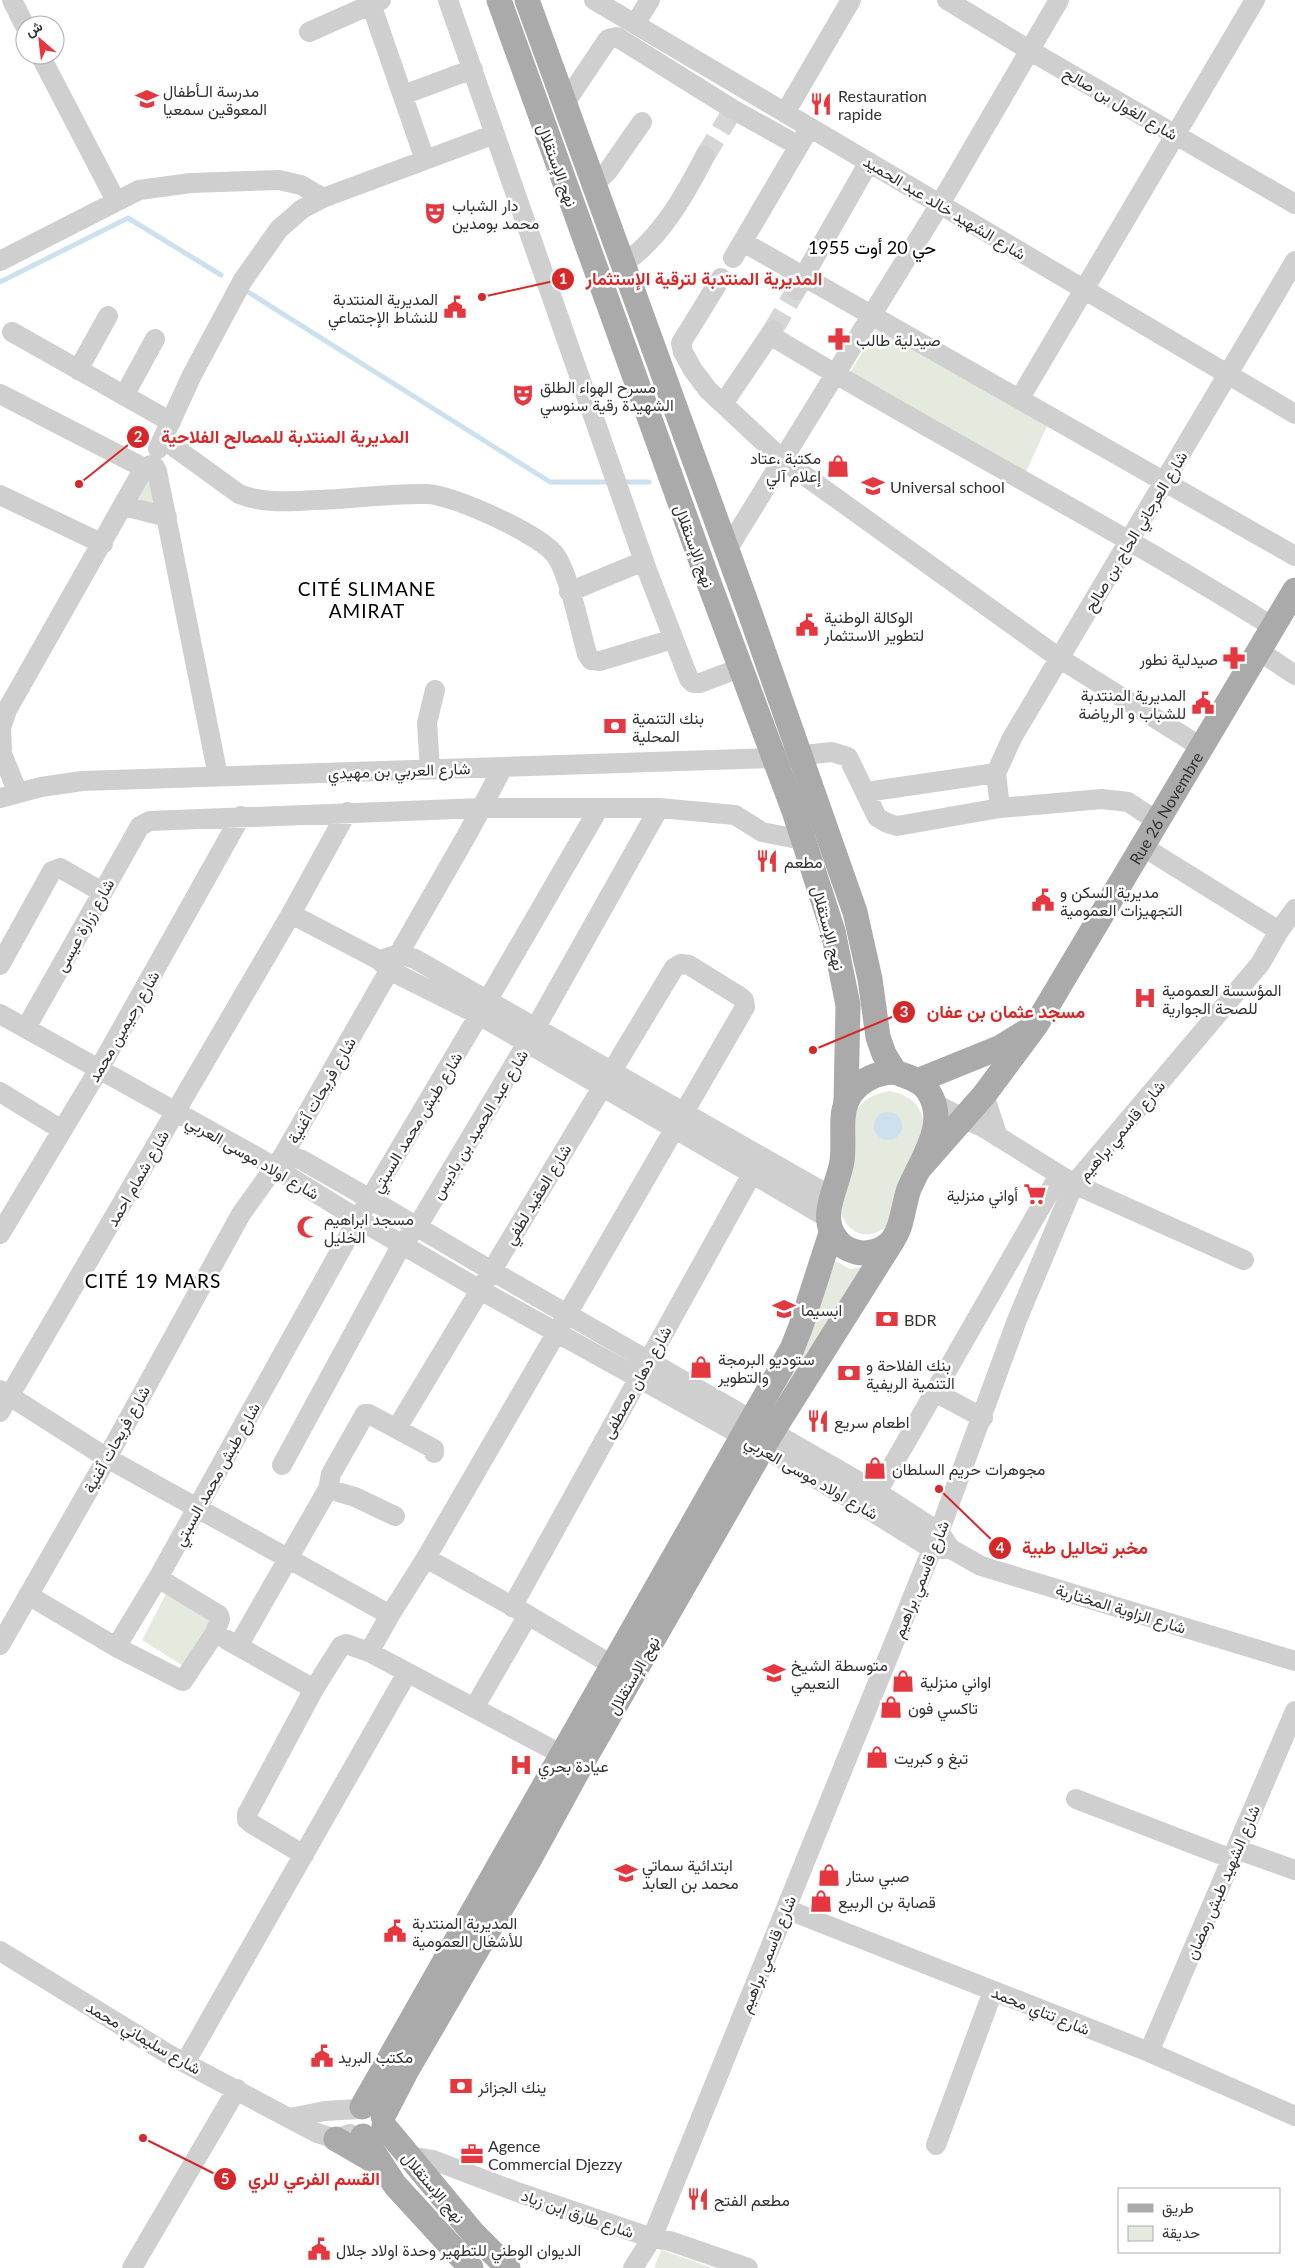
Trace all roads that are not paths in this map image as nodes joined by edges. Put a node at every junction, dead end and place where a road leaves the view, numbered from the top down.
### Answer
1 (12, 0) edge
2 (448, 0) edge
3 (499, 0) edge
4 (527, 0) edge
5 (594, 0) edge
6 (650, 0) edge
7 (851, 0) edge
8 (947, 0) edge
9 (1059, 0) edge
10 (1255, 0) edge
11 (376, 2) edge
12 (20, 15) edge
13 (635, 24) junction
14 (309, 32) dead end
15 (1030, 50) junction
16 (45, 65) edge
17 (473, 70) junction
18 (403, 96) junction
19 (564, 103) junction
20 (785, 113) junction
21 (642, 122) dead end
22 (810, 127) junction
23 (495, 134) junction
24 (1175, 134) junction
25 (788, 140) dead end
26 (705, 156) tunnel mouth
27 (426, 160) junction
28 (869, 162) junction
29 (594, 185) junction
30 (323, 198) junction
31 (116, 201) junction
32 (940, 204) junction
33 (1295, 204) edge
34 (0, 261) edge
35 (1295, 261) edge
36 (624, 263) junction
37 (721, 278) dead end
38 (799, 283) junction
39 (1084, 289) junction
40 (872, 313) junction
41 (108, 316) dead end
42 (12, 332) dead end
43 (155, 339) dead end
44 (78, 370) junction
45 (1228, 374) junction
46 (834, 375) junction
47 (0, 394) edge
48 (124, 396) junction
49 (1020, 398) junction
50 (723, 404) junction
51 (1295, 414) edge
52 (167, 431) junction
53 (783, 460) junction
54 (148, 466) junction
55 (1165, 481) junction
56 (0, 495) edge
57 (124, 506) junction
58 (167, 517) junction
59 (1130, 541) junction
60 (103, 544) junction
61 (727, 550) junction
62 (1295, 556) edge
63 (647, 570) junction
64 (569, 592) junction
65 (1294, 596) edge
66 (1273, 627) junction
67 (673, 639) junction
68 (1259, 651) junction
69 (1059, 658) junction
70 (740, 668) junction
71 (1295, 675) edge
72 (435, 690) dead end
73 (1, 750) edge
74 (1199, 751) junction
75 (799, 756) junction
76 (774, 758) junction
77 (503, 767) junction
78 (430, 769) junction
79 (996, 773) junction
80 (218, 776) junction
81 (866, 792) junction
82 (9, 795) edge
83 (481, 808) junction
84 (599, 808) junction
85 (659, 808) junction
86 (1000, 808) junction
87 (347, 812) junction
88 (241, 816) junction
89 (1157, 821) junction
90 (803, 840) junction
91 (1142, 846) junction
92 (102, 892) junction
93 (291, 914) junction
94 (1290, 920) edge
95 (389, 961) junction
96 (0, 965) edge
97 (484, 1008) junction
98 (0, 1014) edge
99 (1036, 1026) junction
100 (26, 1028) junction
101 (532, 1035) junction
102 (99, 1069) junction
103 (906, 1077) junction
104 (606, 1080) junction
105 (0, 1092) edge
106 (984, 1095) junction
107 (846, 1100) junction
108 (935, 1104) junction
109 (176, 1112) junction
110 (678, 1120) junction
111 (959, 1125) junction
112 (62, 1130) junction
113 (998, 1137) junction
114 (280, 1161) junction
115 (756, 1166) junction
116 (918, 1170) junction
117 (1067, 1180) junction
118 (370, 1199) junction
119 (830, 1216) junction
120 (358, 1220) junction
121 (417, 1227) junction
122 (0, 1234) edge
123 (892, 1240) junction
124 (402, 1244) junction
125 (1244, 1260) dead end
126 (492, 1272) junction
127 (482, 1291) junction
128 (567, 1313) junction
129 (556, 1332) junction
130 (648, 1360) junction
131 (638, 1378) junction
132 (935, 1392) junction
133 (3, 1400) edge
134 (983, 1418) junction
135 (398, 1428) junction
136 (757, 1434) junction
137 (434, 1453) dead end
138 (108, 1458) junction
139 (282, 1465) dead end
140 (328, 1488) junction
141 (873, 1500) junction
142 (197, 1507) junction
143 (395, 1516) dead end
144 (941, 1544) junction
145 (290, 1558) junction
146 (426, 1558) junction
147 (158, 1578) junction
148 (28, 1595) junction
149 (520, 1611) junction
150 (390, 1614) junction
151 (215, 1632) junction
152 (0, 1645) edge
153 (238, 1646) junction
154 (116, 1647) junction
155 (369, 1652) junction
156 (1295, 1661) edge
157 (612, 1665) junction
158 (407, 1673) junction
159 (314, 1689) junction
160 (474, 1708) junction
161 (1295, 1711) edge
162 (570, 1760) junction
163 (1076, 1799) dead end
164 (1234, 1854) junction
165 (304, 1855) junction
166 (1295, 1870) edge
167 (786, 1909) junction
168 (0, 1951) edge
169 (994, 1991) junction
170 (1149, 2052) junction
171 (185, 2063) junction
172 (407, 2070) junction
173 (237, 2089) junction
174 (1295, 2116) edge
175 (290, 2118) junction
176 (363, 2123) junction
177 (936, 2145) dead end
178 (409, 2156) junction
179 (652, 2238) junction
180 (132, 2268) edge
181 (471, 2268) edge
182 (508, 2268) edge
183 (633, 2268) edge
184 (748, 2268) edge

1 - 12 street
2 - 17 street
3 - 70 main road, نهج الإستقلال
4 - 19 main road, نهج الإستقلال
5 - 13 street, شارع الشهيد خالد عبد الحميد
6 - 13 street
7 - 20 street
8 - 15 street, شارع الغول بن صالح
9 - 15 street
10 - 24 street
11 - 14 street
11 - 18 street
13 - 20 street, شارع الشهيد خالد عبد الحميد
15 - 24 street, شارع الغول بن صالح
15 - 32 street
16 - 31 street
17 - 18 street
17 - 23 street
18 - 27 street
19 - 25 street
19 - 29 main road, نهج الإستقلال
20 - 22 street, شارع الشهيد خالد عبد الحميد
21 - 29 street
22 - 28 street, شارع الشهيد خالد عبد الحميد
22 - 38 street
23 - 27 street
23 - 63 street
24 - 33 street, شارع الغول بن صالح
24 - 39 street
26 - 36 street
27 - 30 street
28 - 32 street, شارع الشهيد خالد عبد الحميد
28 - 38 street
29 - 36 main road, نهج الإستقلال
30 - 31 street
30 - 52 street
31 - 34 street
32 - 39 street, شارع الشهيد خالد عبد الحميد
32 - 40 street
35 - 45 street, شارع العرجاني الحاج بن صالح
36 - 61 main road, نهج الإستقلال
37 - 50 street
38 - 40 street
39 - 45 street, شارع الشهيد خالد عبد الحميد
39 - 49 street
40 - 46 street
40 - 49 street
41 - 44 street
42 - 44 street
43 - 48 street
44 - 48 street
45 - 51 street, شارع الشهيد خالد عبد الحميد
45 - 55 street, شارع العرجاني الحاج بن صالح
46 - 50 street
46 - 53 street
46 - 59 street
47 - 54 street
48 - 52 street
49 - 55 street
50 - 53 street
52 - 54 street
52 - 64 street
53 - 61 street
53 - 69 street
54 - 57 street
54 - 58 street
55 - 59 street, شارع العرجاني الحاج بن صالح
55 - 62 street
56 - 60 street
57 - 58 street
57 - 60 street
58 - 80 street
59 - 66 street
59 - 69 street, شارع العرجاني الحاج بن صالح
60 - 73 street
61 - 75 main road, نهج الإستقلال
63 - 64 street
63 - 67 street
64 - 67 street
65 - 66 main road, Rue 26 Novembre
66 - 68 main road, Rue 26 Novembre
67 - 70 street
68 - 71 street
68 - 74 main road, Rue 26 Novembre
69 - 74 street
69 - 79 street, شارع العرجاني الحاج بن صالح
70 - 76 main road, نهج الإستقلال
72 - 78 street
73 - 82 street
74 - 89 main road, Rue 26 Novembre
75 - 76 street, شارع العربي بن مهيدي
75 - 81 street, شارع العربي بن مهيدي
75 - 103 main road, نهج الإستقلال
76 - 77 street, شارع العربي بن مهيدي
76 - 90 main road, نهج الإستقلال
77 - 78 street, شارع العربي بن مهيدي
77 - 83 street, شارع فريحات ٱغنية
78 - 80 street, شارع العربي بن مهيدي
79 - 81 street
79 - 86 street
80 - 82 street, شارع العربي بن مهيدي
81 - 86 street
83 - 84 street
83 - 87 street
83 - 95 street, شارع فريحات ٱغنية
84 - 85 street
84 - 97 street, شارع طبش محمد السبتي
85 - 90 street
85 - 101 street, شارع عبد الحميد بن باديس
86 - 89 street
87 - 88 street
87 - 93 street, شارع شمام احمد
88 - 92 street, شارع زرارة عيسى
88 - 102 street, شارع رحيمين محمد
89 - 91 main road, Rue 26 Novembre
90 - 107 main road, نهج الإستقلال
91 - 94 street
91 - 99 main road, Rue 26 Novembre
92 - 96 street
92 - 100 street, شارع زرارة عيسى
93 - 95 street
93 - 109 street, شارع شمام احمد
94 - 117 street, شارع قاسمي براهيم
95 - 97 street
95 - 114 street, شارع فريحات ٱغنية
97 - 101 street
97 - 118 street, شارع طبش محمد السبتي
98 - 100 street, شارع اولاد موسى العربي
99 - 103 main road, Rue 26 Novembre
99 - 106 main road, Rue 26 Novembre
100 - 102 street, شارع اولاد موسى العربي
101 - 104 street
101 - 121 street, شارع عبد الحميد بن باديس
102 - 109 street, شارع اولاد موسى العربي
102 - 112 street, شارع رحيمين محمد
103 - 107 main road, Rue 26 Novembre
103 - 108 main road, نهج الإستقلال
104 - 110 street
104 - 110 street, شارع العقيد لطفي
104 - 126 street, شارع العقيد لطفي
105 - 112 street
106 - 111 main road, Rue 26 Novembre
106 - 113 street
107 - 119 main road, نهج الإستقلال
108 - 111 street
108 - 116 main road, نهج الإستقلال
109 - 114 street, شارع اولاد موسى العربي
109 - 133 street, شارع شمام احمد
110 - 115 street
110 - 128 street
111 - 113 street
111 - 116 main road, Rue 26 Novembre
112 - 122 street, شارع رحيمين محمد
113 - 117 street
114 - 118 street, شارع اولاد موسى العربي
114 - 120 street, شارع اولاد موسى العربي
114 - 138 street, شارع فريحات ٱغنية
115 - 119 street
115 - 130 street, شارع دهان مصطفى
116 - 123 main road, نهج الإستقلال
117 - 125 street
117 - 132 street
117 - 134 street, شارع قاسمي براهيم
118 - 120 street, شارع طبش محمد السبتي
118 - 121 street, شارع اولاد موسى العربي
119 - 123 main road
119 - 136 main road, نهج الإستقلال
120 - 124 street, شارع اولاد موسى العربي
120 - 142 street, شارع طبش محمد السبتي
121 - 124 street, شارع عبد الحميد بن باديس
121 - 126 street, شارع اولاد موسى العربي
123 - 136 main road, نهج الإستقلال
124 - 127 street, شارع اولاد موسى العربي
124 - 139 street, شارع عبد الحميد بن باديس
126 - 127 street, شارع العقيد لطفي
126 - 128 street, شارع اولاد موسى العربي
127 - 129 street, شارع اولاد موسى العربي
127 - 135 street, شارع العقيد لطفي
128 - 129 street
128 - 130 street, شارع اولاد موسى العربي
129 - 131 street, شارع اولاد موسى العربي
129 - 146 street
130 - 131 street, شارع دهان مصطفى
130 - 136 street, شارع اولاد موسى العربي
131 - 136 street, شارع اولاد موسى العربي
131 - 149 street, شارع دهان مصطفى
132 - 134 street
132 - 141 street
133 - 138 street
134 - 144 street, شارع قاسمي براهيم
135 - 137 street
135 - 140 street
136 - 141 street, شارع اولاد موسى العربي
136 - 157 main road, نهج الإستقلال
136 - 162 main road, نهج الإستقلال
138 - 142 street
138 - 148 street, شارع فريحات ٱغنية
140 - 143 street
140 - 145 street
141 - 144 street, شارع اولاد موسى العربي
142 - 145 street
142 - 147 street, شارع طبش محمد السبتي
144 - 156 street, شارع الزاوية المختارية
144 - 167 street, شارع قاسمي براهيم
145 - 150 street
145 - 153 street
146 - 149 street
146 - 150 street
147 - 151 street
147 - 154 street, شارع طبش محمد السبتي
148 - 152 street, شارع فريحات ٱغنية
148 - 154 street
149 - 157 street
149 - 160 street, شارع دهان مصطفى
150 - 155 street
151 - 153 street
151 - 154 street
153 - 159 street
155 - 158 street
155 - 159 street
157 - 162 main road, نهج الإستقلال
158 - 160 street
158 - 165 street
159 - 165 street
160 - 162 street
161 - 164 street, شارع الشهيد طبش رمضان
162 - 172 main road, نهج الإستقلال
162 - 176 main road, نهج الإستقلال
163 - 164 street
164 - 166 street
164 - 170 street, شارع الشهيد طبش رمضان
165 - 171 street
167 - 169 street, شارع تتاي محمد
167 - 179 street, شارع قاسمي براهيم
168 - 171 street, شارع سليماني محمد
169 - 170 street, شارع تتاي محمد
169 - 177 street
170 - 174 street, شارع تتاي محمد
171 - 173 street, شارع سليماني محمد
172 - 176 main road, نهج الإستقلال
172 - 178 main road
173 - 175 street, شارع سليماني محمد
173 - 180 street
175 - 176 street
175 - 176 street, شارع سليماني محمد
176 - 178 main road, نهج الإستقلال
176 - 181 main road, نهج الإستقلال
178 - 179 street, شارع طارق إبن زياد
178 - 182 main road, نهج الإستقلال
179 - 183 street, شارع قاسمي براهيم
179 - 184 street, شارع طارق إبن زياد

